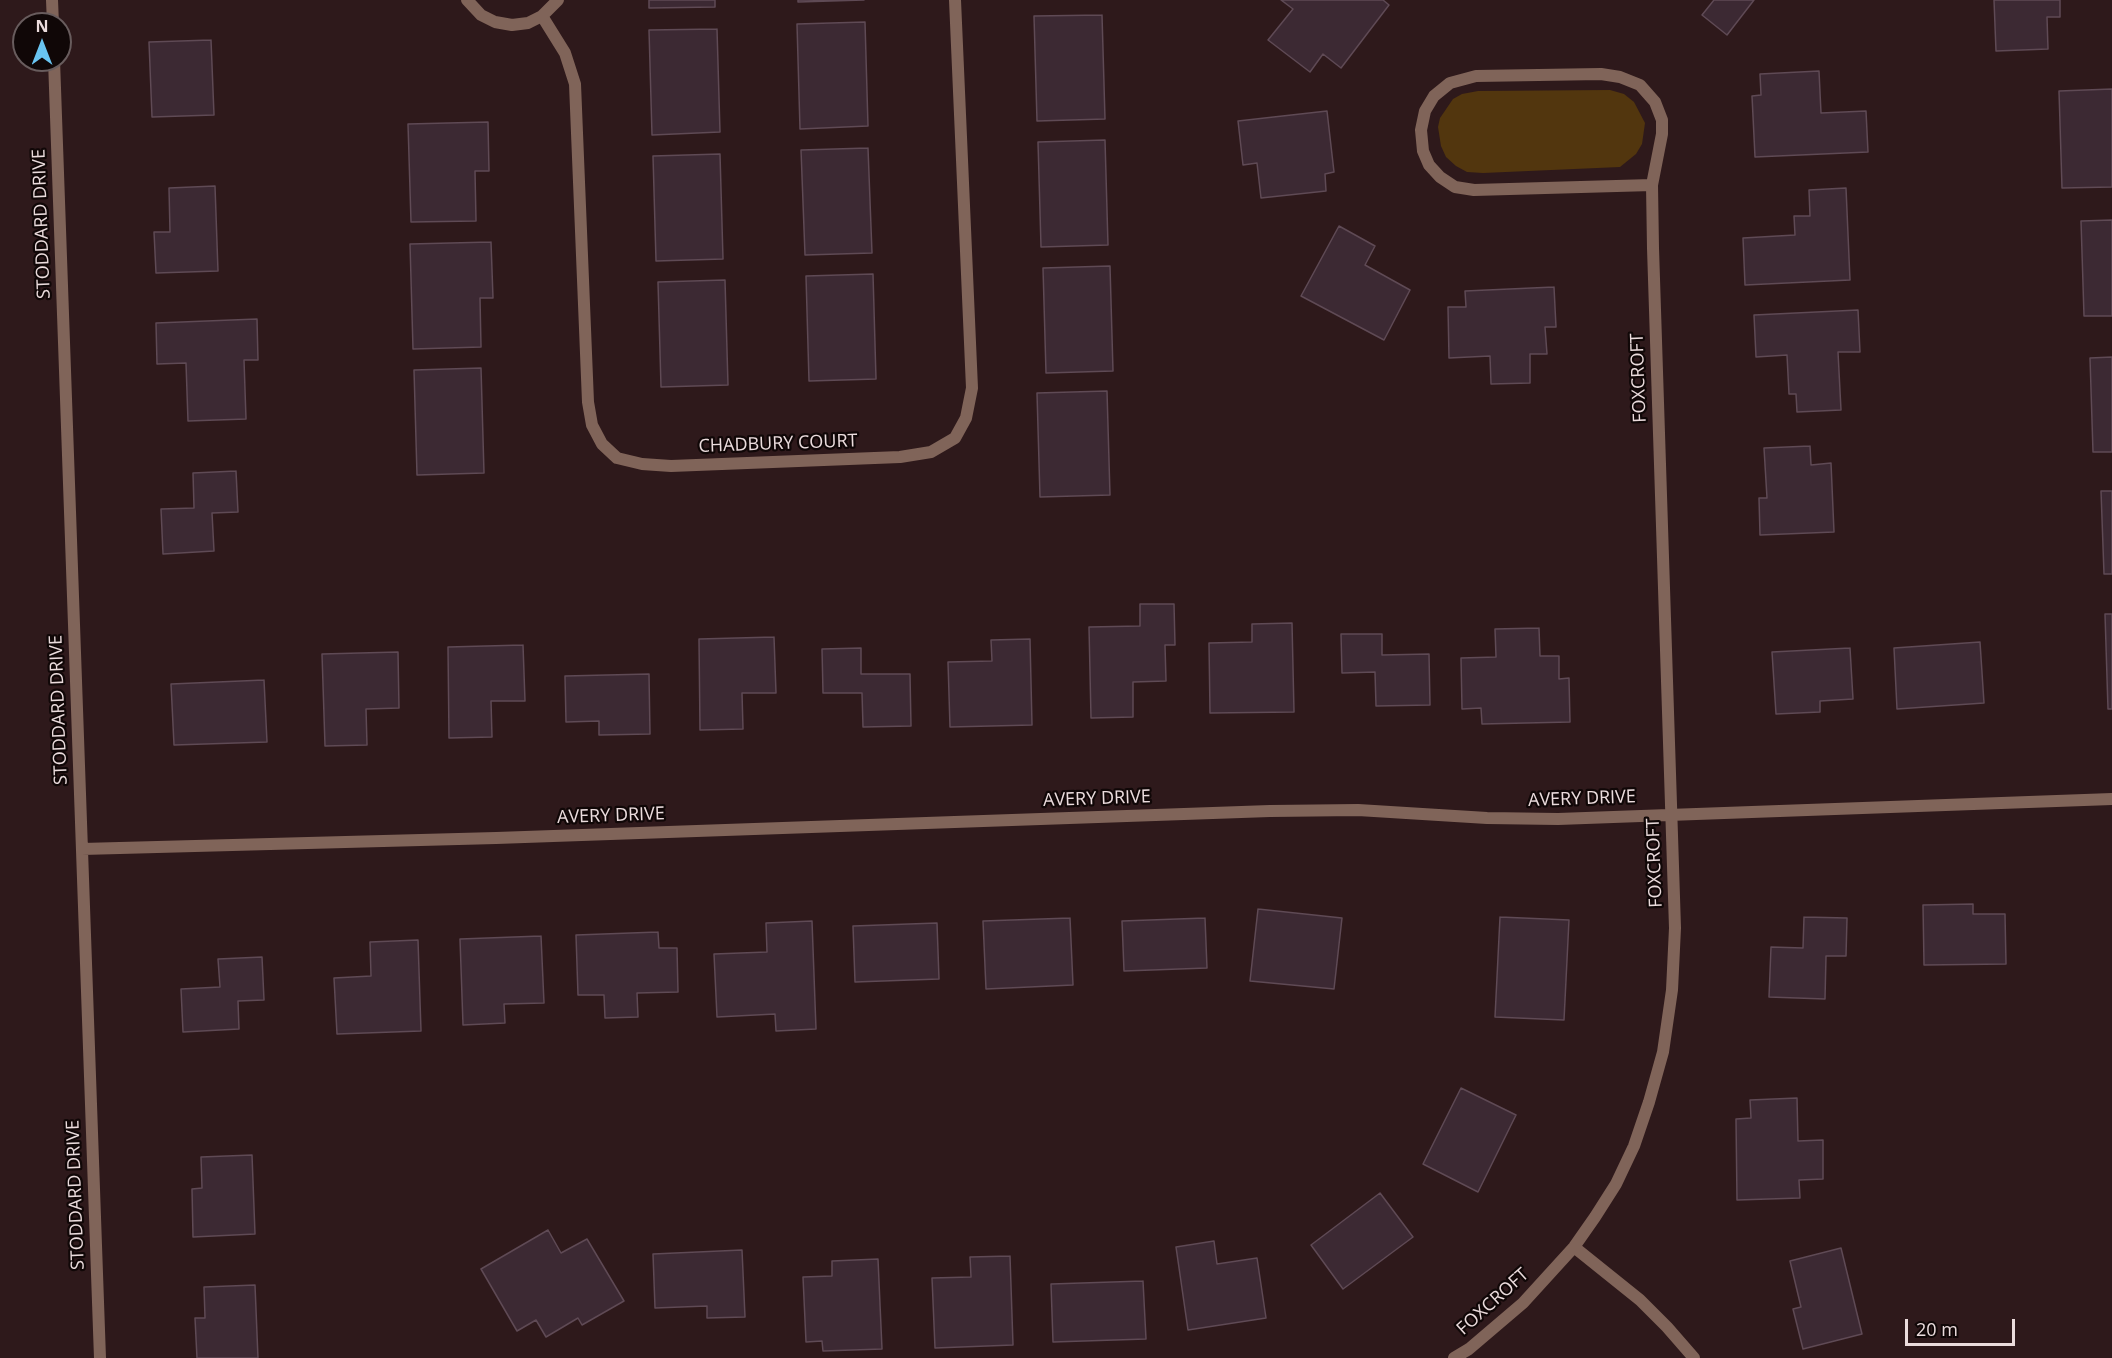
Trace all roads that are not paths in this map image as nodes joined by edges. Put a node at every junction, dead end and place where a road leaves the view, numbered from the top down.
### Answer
1 (467, 0) edge
2 (558, 0) edge
3 (955, 0) edge
4 (542, 16) junction
5 (54, 72) edge
6 (1652, 185) junction
7 (2112, 799) edge
8 (1671, 814) junction
9 (82, 849) junction
10 (1574, 1247) junction
11 (100, 1358) edge
12 (1454, 1358) edge
13 (1694, 1358) edge

1 - 4 street
2 - 4 street
3 - 4 street, CHADBURY COURT
5 - 9 street, STODDARD DRIVE
6 - 6 street, FOXCROFT
6 - 8 street, FOXCROFT
7 - 8 street, AVERY DRIVE
8 - 9 street, AVERY DRIVE
8 - 10 street, FOXCROFT
9 - 11 street, STODDARD DRIVE
10 - 12 street, FOXCROFT
10 - 13 street

